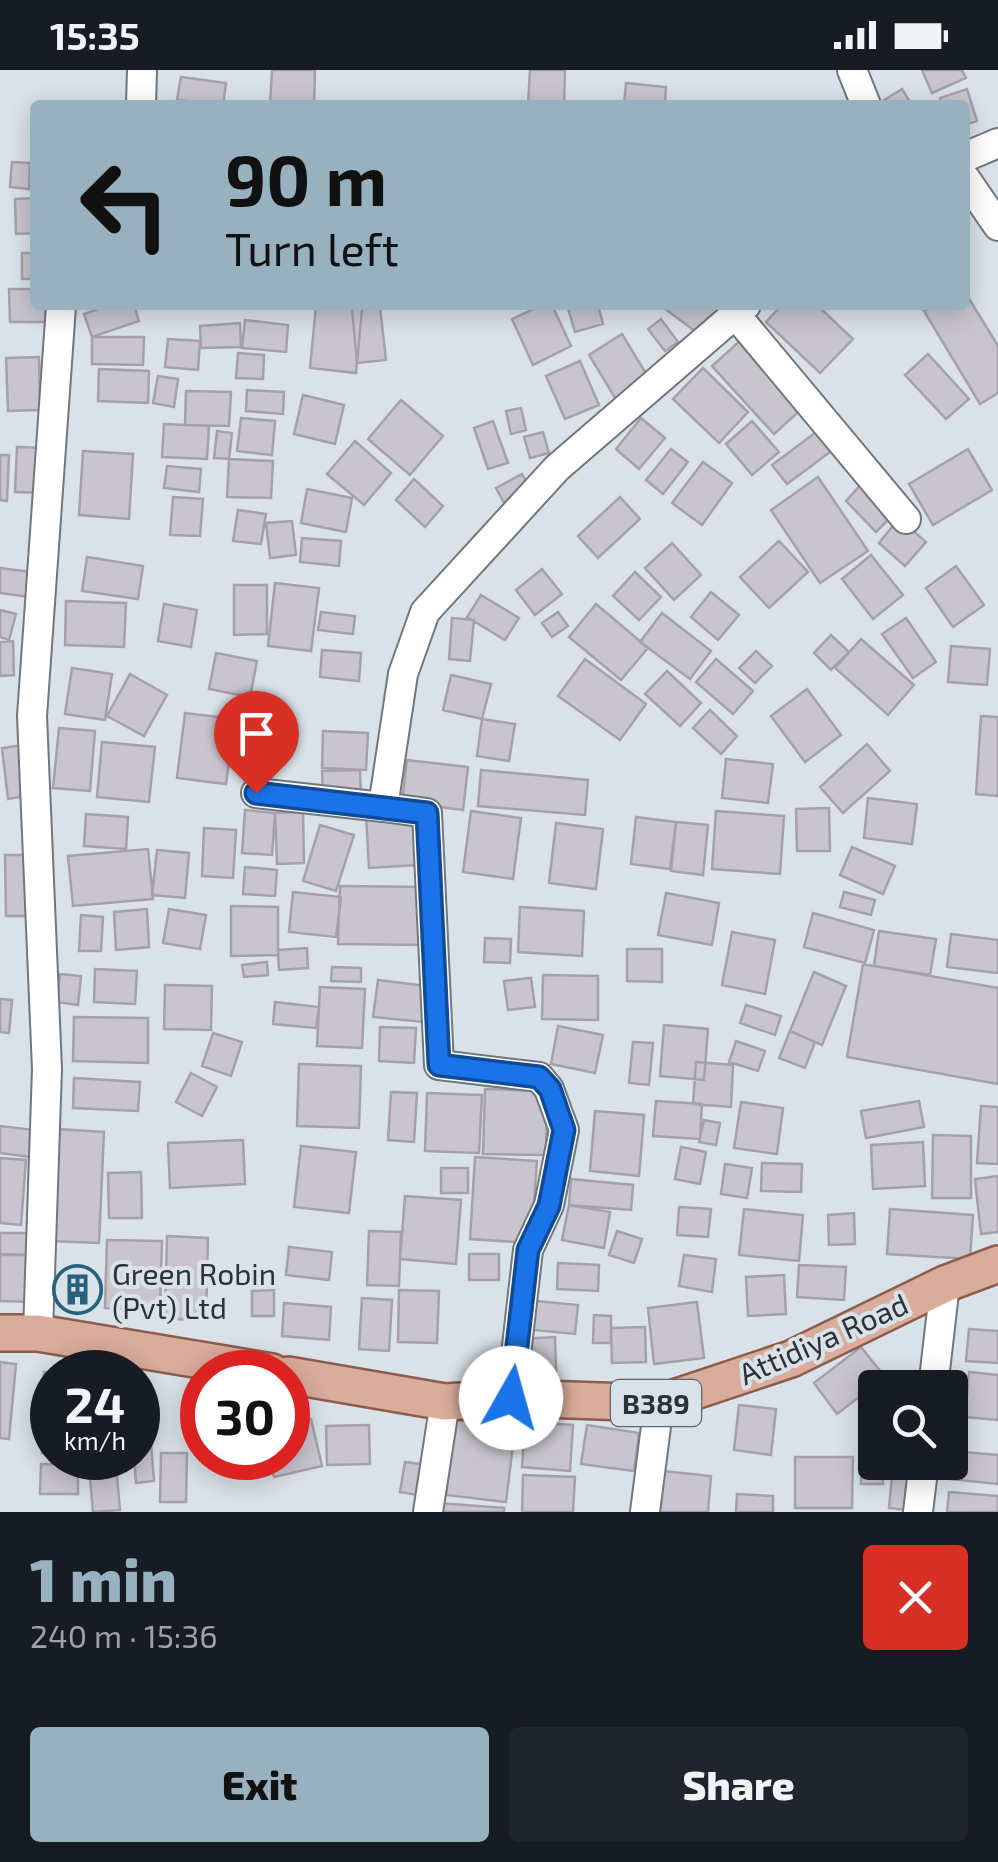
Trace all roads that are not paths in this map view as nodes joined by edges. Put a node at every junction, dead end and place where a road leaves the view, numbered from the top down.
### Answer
1 (142, 70) edge
2 (852, 70) edge
3 (141, 100) edge
4 (864, 100) edge
5 (998, 144) edge
6 (970, 155) edge
7 (970, 185) edge
8 (998, 226) edge
9 (61, 310) edge
10 (741, 310) edge
11 (906, 519) dead end
12 (256, 793) dead end
13 (384, 806) junction
14 (998, 1264) edge
15 (945, 1284) junction
16 (0, 1333) edge
17 (38, 1333) junction
18 (180, 1357) edge
19 (935, 1370) edge
20 (310, 1379) edge
21 (511, 1398) junction
22 (445, 1402) junction
23 (659, 1403) junction
24 (922, 1480) edge
25 (428, 1512) edge
26 (645, 1512) edge
27 (918, 1512) edge

1 - 3 street
2 - 4 street
5 - 6 street
7 - 8 street
9 - 17 street
10 - 11 street
10 - 13 street
12 - 13 street
13 - 21 street
14 - 15 main road, Attidiya Road / B389
15 - 19 street
15 - 23 main road, Attidiya Road / B389
16 - 17 main road
17 - 18 main road
20 - 22 main road, Attidiya Road / B389
21 - 22 main road, Attidiya Road / B389
21 - 23 main road, Attidiya Road / B389
22 - 25 street
23 - 26 street
24 - 27 street

